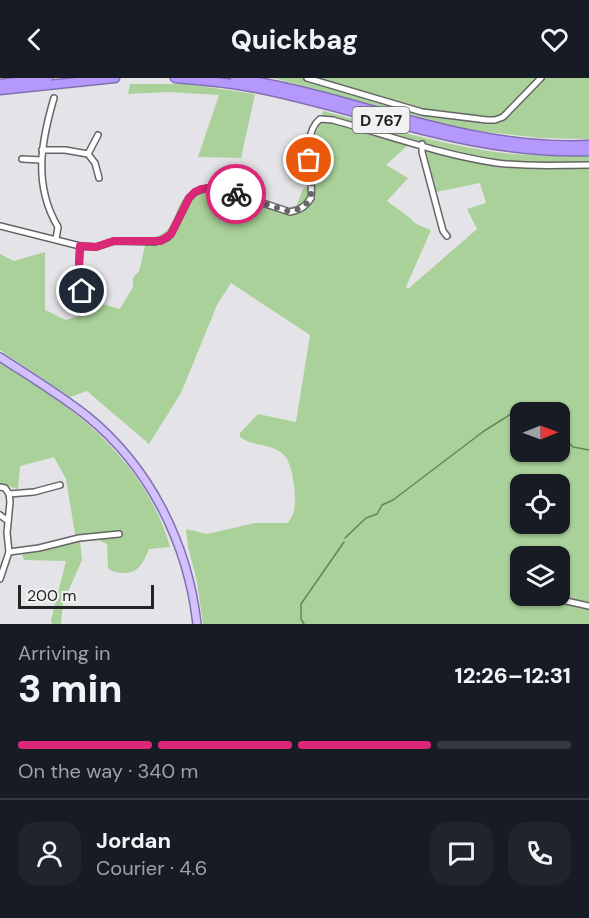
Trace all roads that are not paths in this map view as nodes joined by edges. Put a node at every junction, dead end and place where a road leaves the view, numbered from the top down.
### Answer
1 (48, 78) edge
2 (115, 78) edge
3 (175, 78) edge
4 (235, 78) edge
5 (307, 78) edge
6 (541, 78) edge
7 (0, 84) edge
8 (0, 90) edge
9 (54, 98) dead end
10 (98, 135) dead end
11 (422, 144) junction
12 (589, 145) edge
13 (42, 150) junction
14 (589, 151) edge
15 (88, 154) junction
16 (22, 159) dead end
17 (41, 160) junction
18 (589, 165) edge
19 (99, 178) dead end
20 (0, 226) edge
21 (447, 236) dead end
22 (56, 239) junction
23 (80, 246) junction
24 (82, 291) dead end
25 (0, 357) edge
26 (60, 485) dead end
27 (0, 487) edge
28 (9, 494) junction
29 (0, 514) edge
30 (8, 521) junction
31 (119, 534) dead end
32 (9, 552) junction
33 (0, 579) edge
34 (570, 602) edge
35 (589, 606) edge
36 (197, 624) edge

1 - 7 highway
2 - 8 highway
3 - 14 highway, D 767
4 - 12 highway, D 767
5 - 6 street
9 - 13 street
10 - 15 street
11 - 18 street, D 767
11 - 21 street
11 - 23 street, D 767
13 - 15 street
13 - 17 street
15 - 19 street
16 - 17 street
17 - 22 street
20 - 22 street
22 - 23 street
23 - 24 street
25 - 36 main road
26 - 28 street
27 - 28 street
28 - 30 street
29 - 30 street
30 - 32 street
31 - 32 street
32 - 33 street
34 - 35 street

